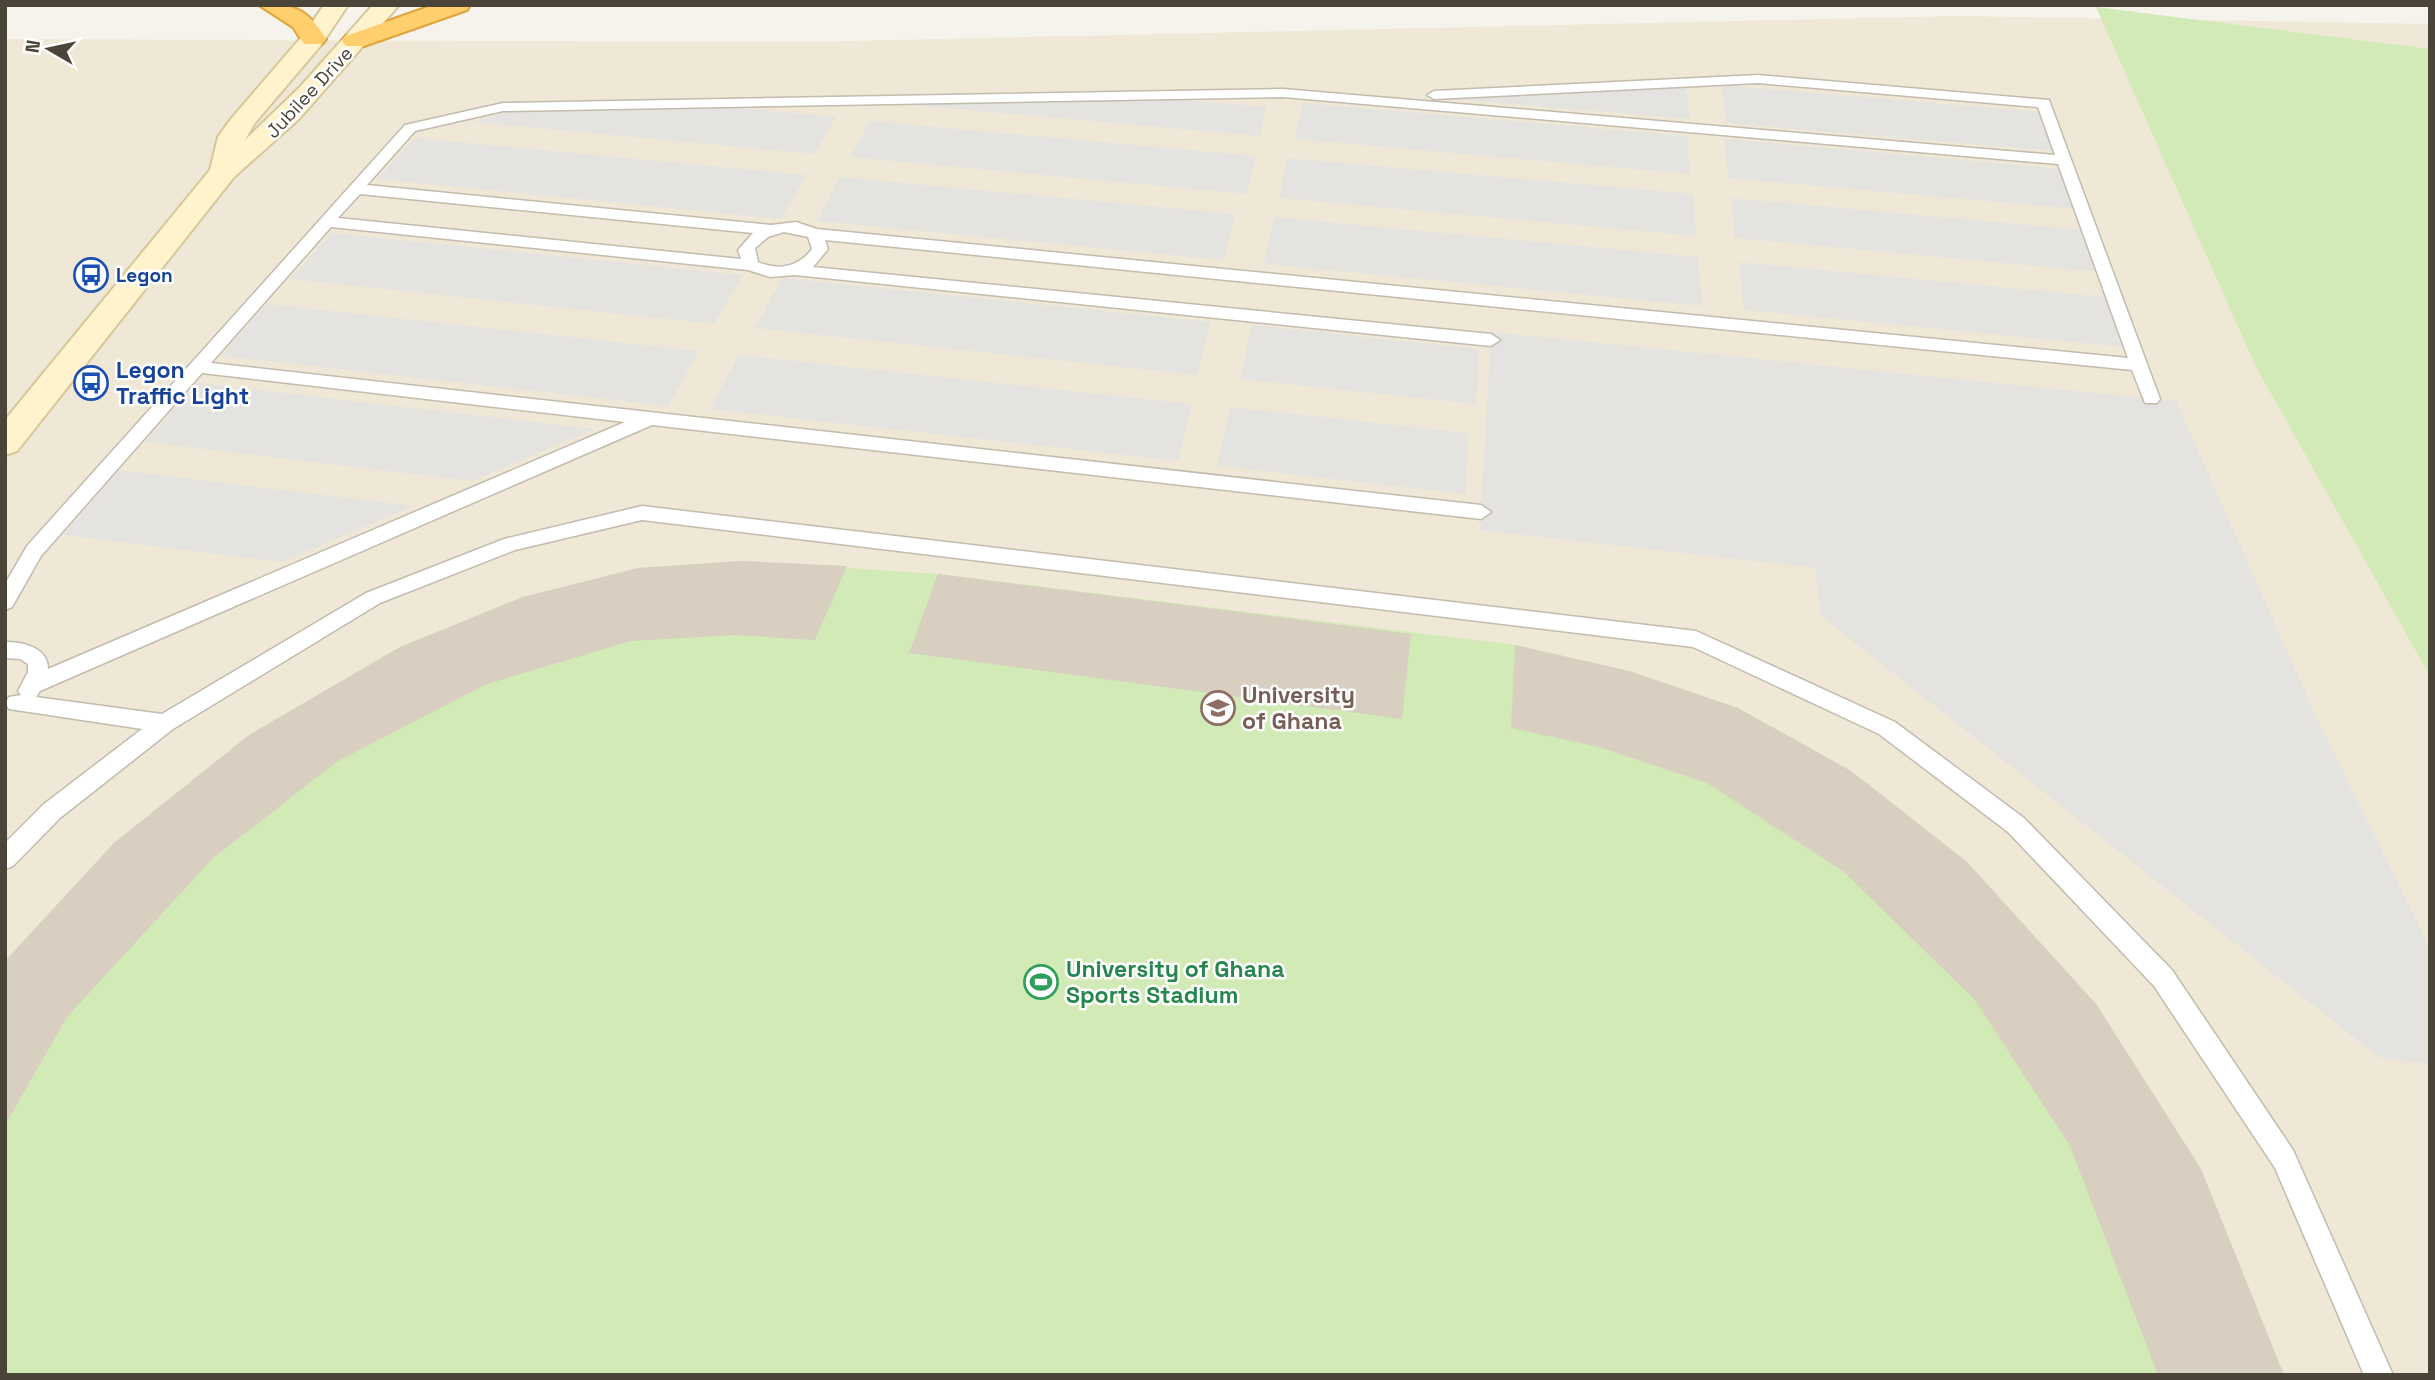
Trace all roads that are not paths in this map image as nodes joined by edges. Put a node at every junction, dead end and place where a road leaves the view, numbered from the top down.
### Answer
1 (271, 5) edge
2 (336, 5) edge
3 (387, 5) edge
4 (458, 5) edge
5 (313, 39) junction
6 (355, 41) junction
7 (1351, 99) junction
8 (2065, 160) junction
9 (223, 171) junction
10 (356, 189) junction
11 (327, 222) junction
12 (772, 230) junction
13 (815, 234) junction
14 (751, 265) junction
15 (796, 270) junction
16 (1491, 340) dead end
17 (2139, 365) junction
18 (197, 367) junction
19 (2151, 399) dead end
20 (650, 418) junction
21 (5, 443) edge
22 (1481, 512) dead end
23 (5, 602) edge
24 (5, 650) edge
25 (34, 684) junction
26 (11, 706) edge
27 (165, 723) junction
28 (5, 859) edge
29 (2379, 1375) edge

1 - 5 highway
2 - 5 street, Jubilee Drive
3 - 6 street, Jubilee Drive
4 - 6 highway
5 - 9 street, Jubilee Drive
6 - 9 street, Jubilee Drive
7 - 8 lane
7 - 8 lane
7 - 10 lane
8 - 17 lane
9 - 21 street, Jubilee Drive
10 - 11 lane
10 - 12 lane
11 - 14 lane
11 - 18 lane
12 - 13 lane
12 - 14 lane
13 - 15 lane
13 - 17 lane
14 - 15 lane
15 - 16 lane
17 - 19 lane
18 - 20 lane
18 - 23 lane
20 - 22 lane
20 - 25 lane
24 - 25 lane
25 - 26 lane
26 - 27 lane
27 - 28 lane
27 - 29 lane

